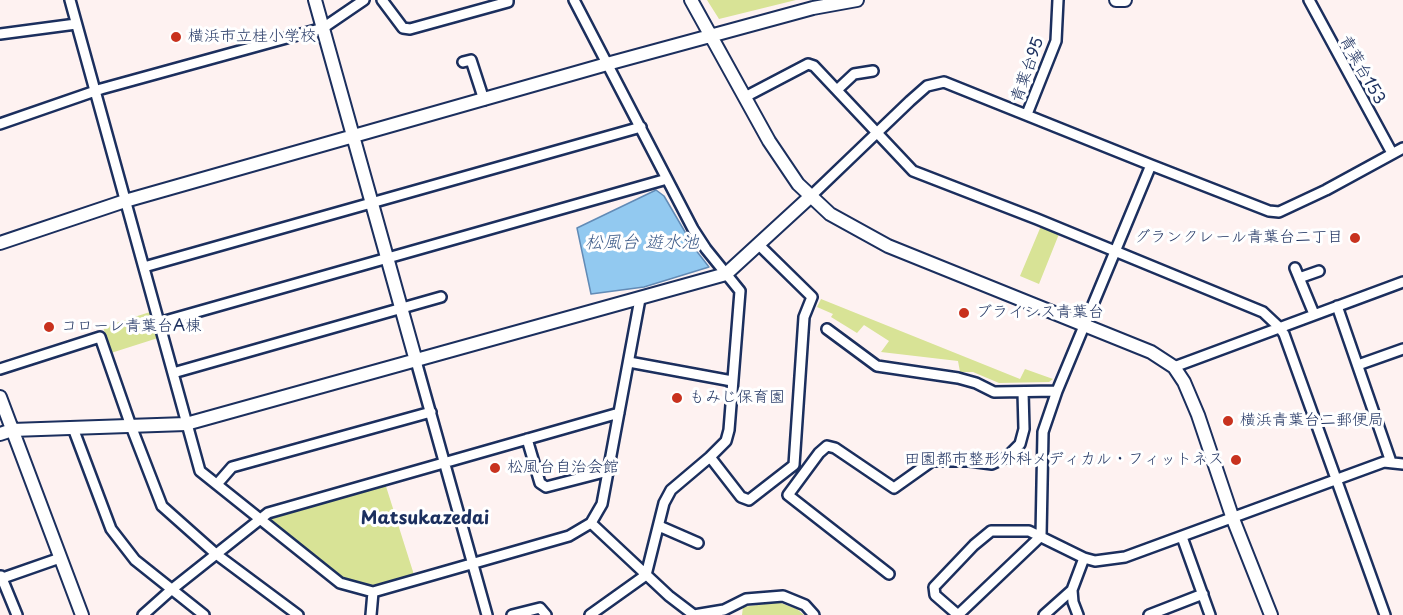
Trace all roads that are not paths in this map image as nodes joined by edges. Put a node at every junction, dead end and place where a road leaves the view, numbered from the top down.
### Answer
1 (70, 0) edge
2 (315, 0) edge
3 (364, 0) edge
4 (382, 0) edge
5 (508, 0) edge
6 (574, 0) edge
7 (691, 0) edge
8 (857, 0) edge
9 (1058, 0) edge
10 (1116, 0) edge
11 (1125, 0) edge
12 (1309, 0) edge
13 (76, 24) junction
14 (323, 28) junction
15 (0, 34) edge
16 (712, 36) junction
17 (470, 60) dead end
18 (607, 64) junction
19 (873, 71) dead end
20 (837, 90) junction
21 (95, 92) junction
22 (745, 97) junction
23 (484, 100) junction
24 (1027, 114) junction
25 (0, 124) edge
26 (641, 127) junction
27 (877, 133) junction
28 (354, 137) junction
29 (1403, 147) edge
30 (1392, 153) junction
31 (1151, 165) junction
32 (667, 179) junction
33 (811, 196) junction
34 (124, 201) junction
35 (372, 203) junction
36 (0, 243) edge
37 (758, 244) junction
38 (1116, 251) junction
39 (387, 260) junction
40 (144, 267) junction
41 (1295, 268) dead end
42 (1319, 271) dead end
43 (726, 274) junction
44 (1299, 278) junction
45 (1403, 282) edge
46 (441, 297) dead end
47 (640, 299) junction
48 (1337, 306) junction
49 (401, 309) junction
50 (1314, 314) junction
51 (158, 322) junction
52 (1085, 326) junction
53 (1280, 327) junction
54 (827, 329) dead end
55 (1403, 349) edge
56 (416, 361) junction
57 (628, 362) junction
58 (1358, 364) junction
59 (1174, 367) junction
60 (0, 369) edge
61 (173, 373) junction
62 (732, 381) junction
63 (1023, 392) junction
64 (1057, 392) junction
65 (0, 397) edge
66 (431, 412) junction
67 (619, 413) junction
68 (186, 424) junction
69 (131, 426) junction
70 (74, 428) junction
71 (6, 432) edge
72 (527, 439) junction
73 (710, 457) junction
74 (1391, 462) junction
75 (446, 463) junction
76 (1403, 464) edge
77 (608, 471) junction
78 (1336, 480) junction
79 (218, 483) junction
80 (261, 519) junction
81 (1233, 519) junction
82 (591, 523) junction
83 (658, 526) junction
84 (1041, 536) junction
85 (1182, 537) junction
86 (698, 543) dead end
87 (216, 554) junction
88 (60, 558) junction
89 (1084, 558) junction
90 (474, 563) junction
91 (889, 574) dead end
92 (646, 575) junction
93 (1, 577) edge
94 (171, 590) junction
95 (1072, 590) junction
96 (373, 592) junction
97 (1203, 594) junction
98 (1164, 612) edge
99 (16, 615) edge
100 (82, 615) edge
101 (142, 615) edge
102 (204, 615) edge
103 (298, 615) edge
104 (371, 615) edge
105 (487, 615) edge
106 (512, 615) edge
107 (546, 615) edge
108 (590, 615) edge
109 (814, 615) edge
110 (958, 615) edge
111 (1044, 615) edge
112 (1078, 615) edge
113 (1149, 615) edge
114 (1210, 615) edge
115 (1271, 615) edge
116 (1385, 615) edge

1 - 13 street
2 - 14 street
3 - 14 street
4 - 5 street
6 - 18 street
7 - 16 street
8 - 16 street
9 - 24 street, 青葉台95
10 - 11 street
12 - 30 street, 青葉台153
13 - 15 street
13 - 21 street
14 - 21 street
14 - 28 street
16 - 18 street
16 - 22 street
17 - 23 street
18 - 23 street
18 - 26 street
19 - 20 street
20 - 22 street
20 - 27 street
21 - 25 street
21 - 34 street
22 - 33 street
23 - 28 street
24 - 27 street
24 - 31 street
26 - 32 street
26 - 35 street
27 - 33 street
27 - 38 street
28 - 34 street
28 - 35 street
29 - 30 street
30 - 31 street
31 - 38 street
32 - 39 street
32 - 43 street
33 - 37 street
33 - 52 street
34 - 36 street
34 - 40 street
35 - 39 street
35 - 40 street
37 - 43 street
37 - 73 street
38 - 52 street
38 - 53 street
39 - 49 street
39 - 51 street
40 - 51 street
41 - 44 street
42 - 44 street
43 - 47 street
43 - 62 street
44 - 50 street
45 - 48 street
46 - 49 street
47 - 56 street
47 - 57 street
48 - 50 street
48 - 58 street
49 - 56 street
49 - 61 street
50 - 53 street
51 - 61 street
52 - 59 street
52 - 64 street
53 - 59 street
53 - 78 street
54 - 63 street
55 - 58 street
56 - 66 street
56 - 68 street
57 - 62 street
57 - 67 street
58 - 74 street
59 - 81 street
60 - 69 street
61 - 68 street
62 - 73 street
63 - 64 street
63 - 91 street
64 - 84 street
65 - 71 street
66 - 75 street
66 - 79 street
67 - 72 street
67 - 77 street
68 - 69 street
68 - 79 street
69 - 70 street
69 - 87 street
70 - 71 street
70 - 94 street
71 - 88 street
72 - 75 street
72 - 77 street
73 - 83 street
74 - 76 street
74 - 78 street
75 - 80 street
75 - 90 street
77 - 82 street
78 - 81 street
78 - 116 street
79 - 80 street
80 - 87 street
80 - 96 street
81 - 85 street
81 - 115 street
82 - 90 street
82 - 92 street
83 - 86 street
83 - 92 street
84 - 89 street
84 - 110 street
84 - 110 street
85 - 89 street
85 - 97 street
87 - 94 street
87 - 103 street
88 - 93 street
88 - 100 street
89 - 95 street
90 - 96 street
90 - 105 street
92 - 108 street
92 - 109 street
93 - 99 street
94 - 101 street
94 - 102 street
95 - 111 street
95 - 112 street
96 - 104 street
97 - 98 street
97 - 114 street
98 - 113 street
106 - 107 street

